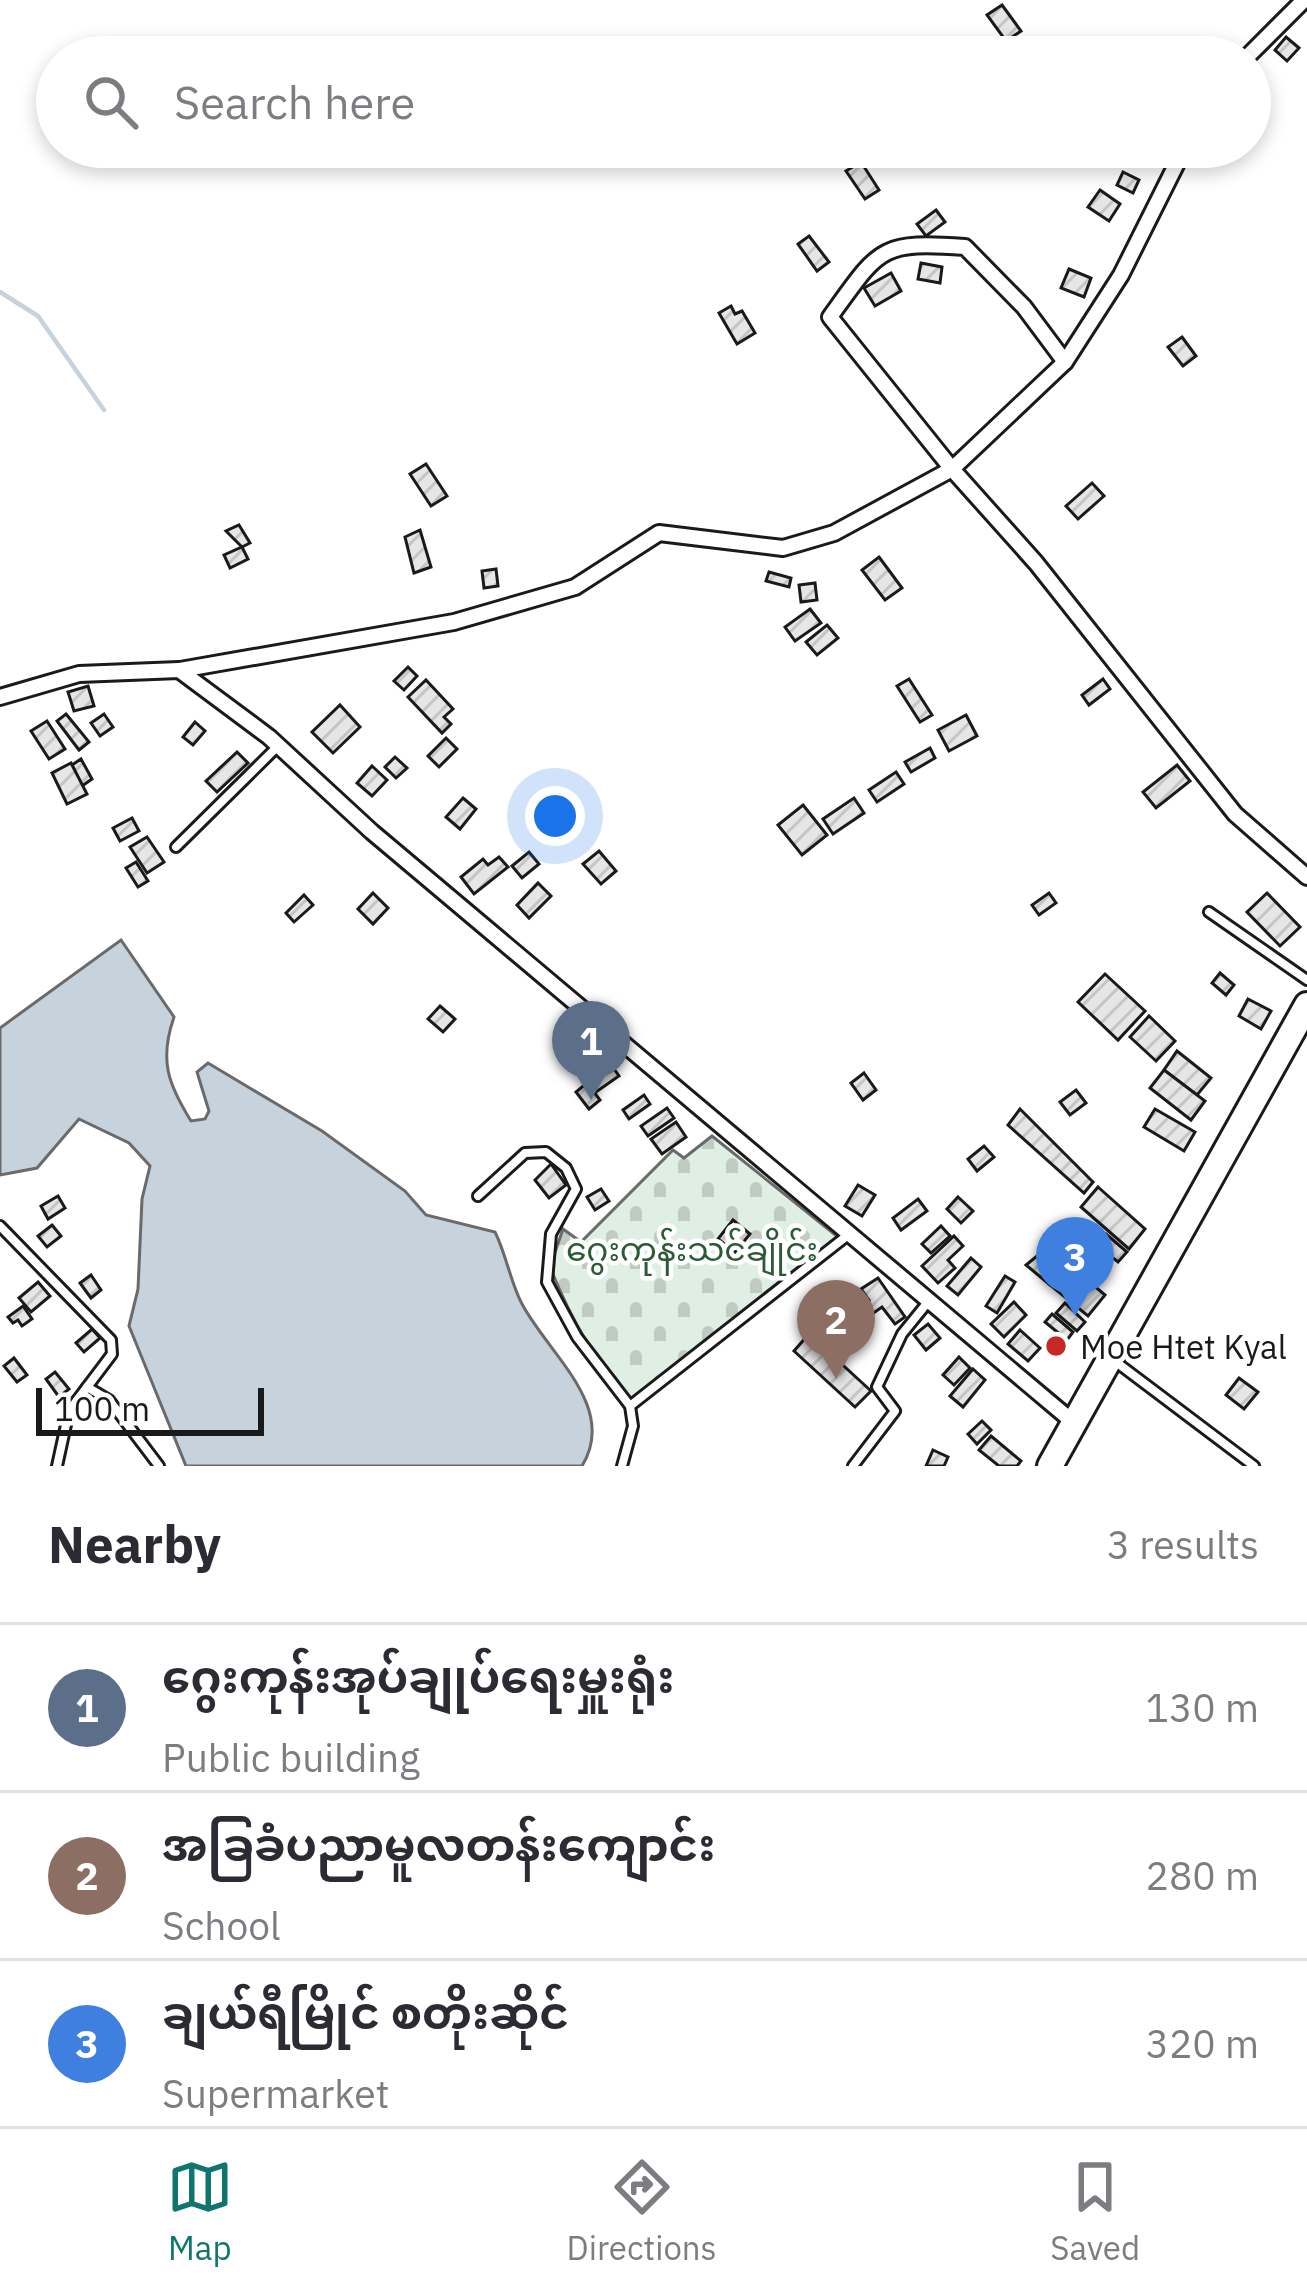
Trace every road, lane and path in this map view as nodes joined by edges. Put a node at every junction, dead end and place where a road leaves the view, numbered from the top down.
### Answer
1 (1296, 2) edge
2 (1265, 36) edge
3 (1174, 168) edge
4 (1065, 362) junction
5 (952, 469) junction
6 (179, 670) junction
7 (0, 697) edge
8 (278, 746) junction
9 (176, 847) dead end
10 (1307, 877) edge
11 (1209, 912) dead end
12 (1307, 980) edge
13 (1307, 1005) edge
14 (478, 1196) dead end
15 (0, 1226) edge
16 (848, 1235) junction
17 (928, 1302) junction
18 (1110, 1357) junction
19 (87, 1387) junction
20 (630, 1406) junction
21 (1073, 1422) junction
22 (57, 1466) edge
23 (159, 1466) edge
24 (622, 1466) edge
25 (853, 1466) edge
26 (1049, 1466) edge
27 (1254, 1466) edge

1 - 2 street
3 - 4 street
4 - 5 street
4 - 5 street
5 - 6 street
5 - 10 street
6 - 7 street
6 - 8 street
8 - 9 lane
8 - 16 street
11 - 12 lane
13 - 18 highway
14 - 20 lane
15 - 19 lane
16 - 17 street
16 - 20 lane
17 - 21 street
17 - 25 lane
18 - 21 highway
18 - 27 lane
19 - 22 lane
19 - 23 lane
20 - 24 lane
21 - 26 highway

